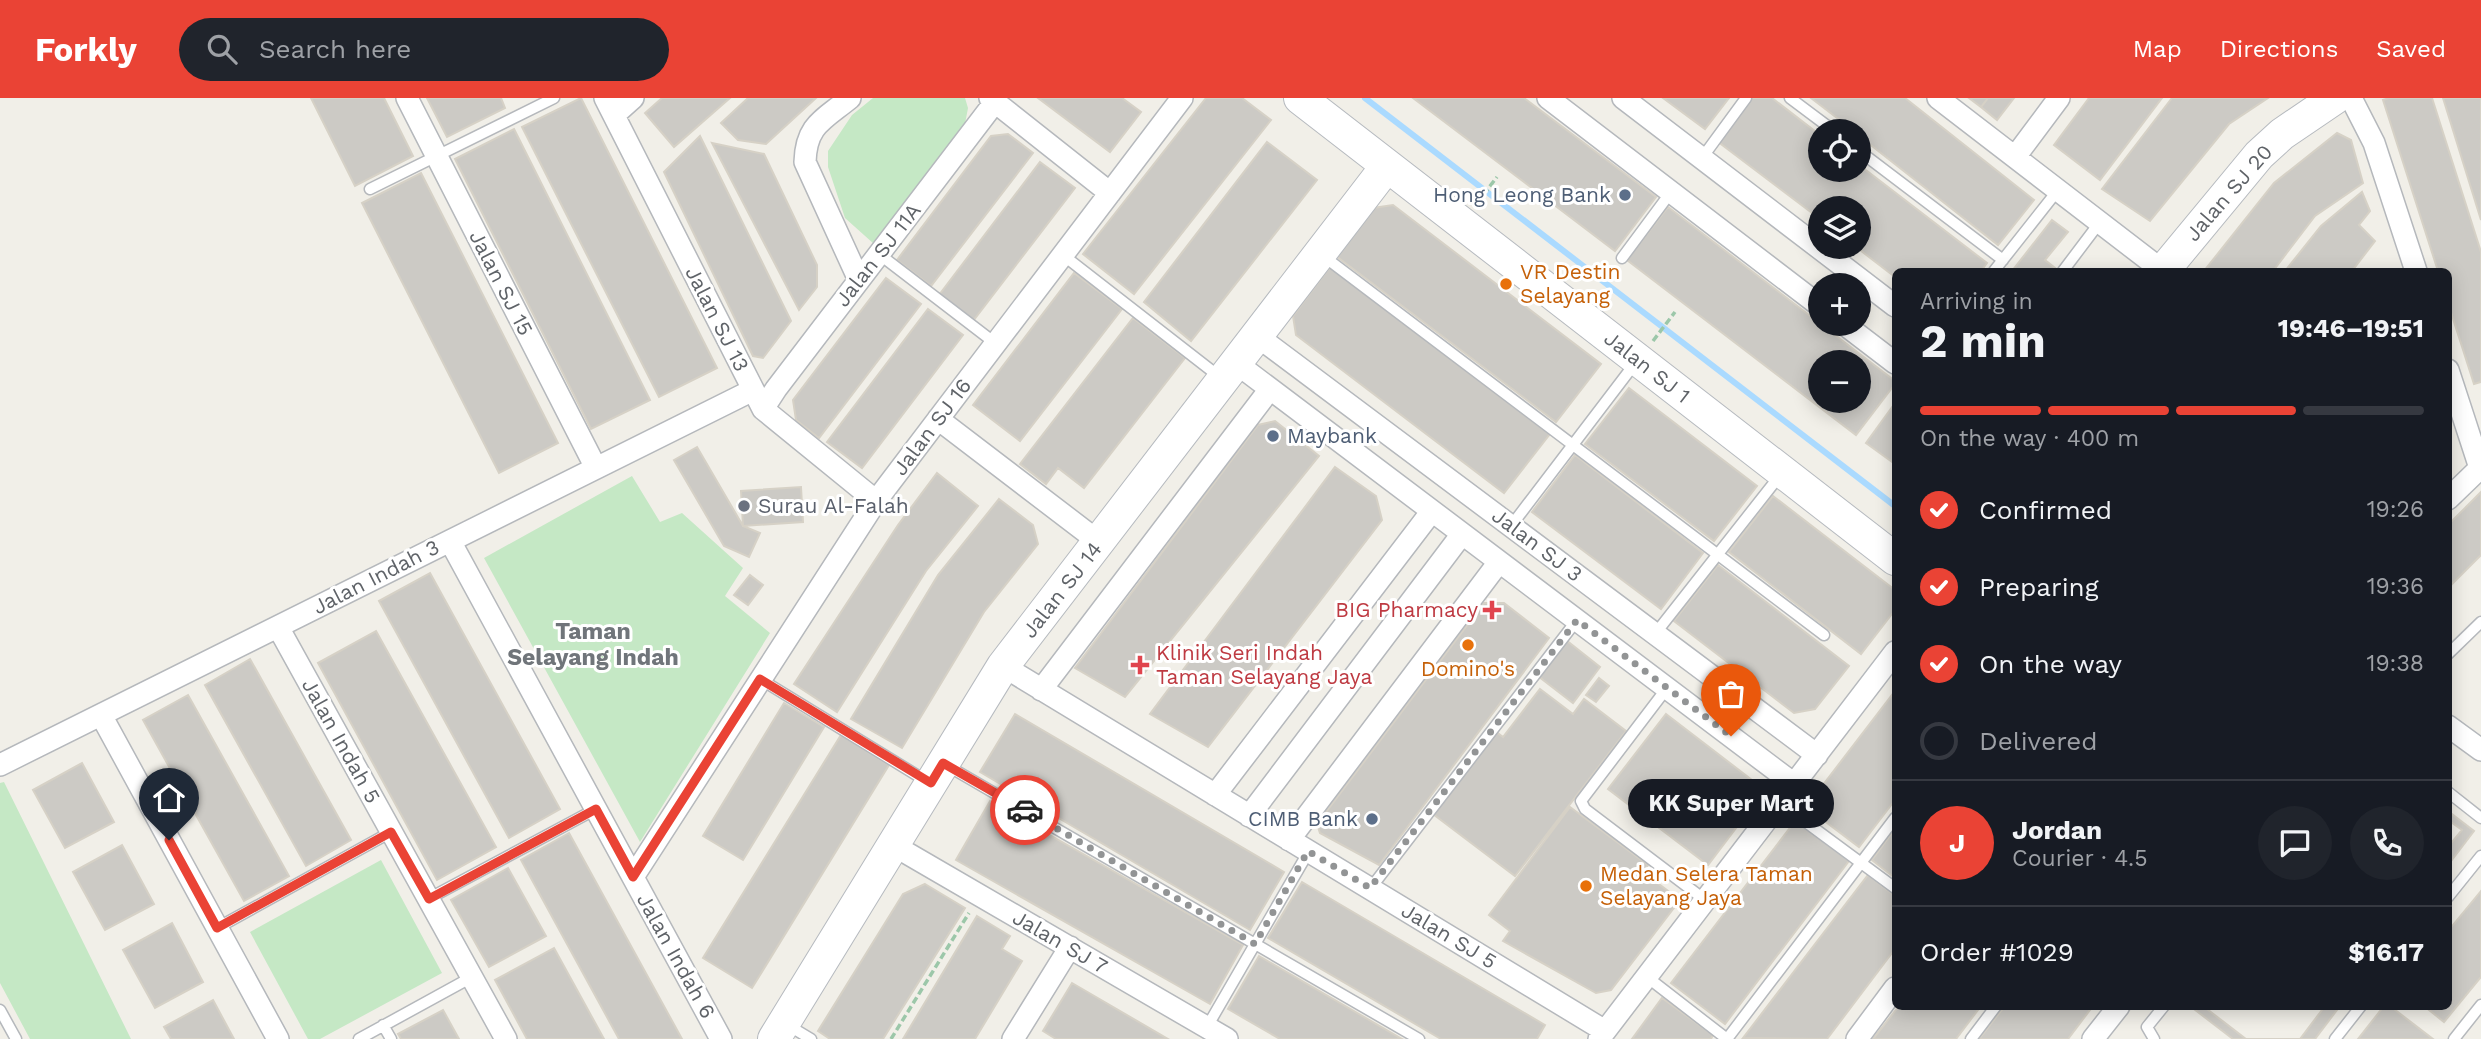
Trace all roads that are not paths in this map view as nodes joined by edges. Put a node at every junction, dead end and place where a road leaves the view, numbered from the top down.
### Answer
1 (407, 98) edge
2 (554, 98) edge
3 (633, 98) edge
4 (849, 98) edge
5 (1182, 98) edge
6 (1300, 98) edge
7 (1548, 98) edge
8 (1623, 98) edge
9 (1746, 98) edge
10 (1790, 98) edge
11 (1938, 98) edge
12 (2059, 98) edge
13 (2335, 98) edge
14 (2351, 98) edge
15 (993, 100) edge
16 (609, 106) edge
17 (1818, 119) edge
18 (436, 156) junction
19 (2015, 157) junction
20 (1702, 158) junction
21 (1871, 160) edge
22 (1387, 166) junction
23 (370, 189) dead end
24 (2058, 190) junction
25 (1110, 192) junction
26 (1671, 192) junction
27 (2100, 222) junction
28 (1320, 253) junction
29 (879, 254) junction
30 (1063, 255) junction
31 (1622, 258) dead end
32 (2003, 260) junction
33 (1996, 268) edge
34 (2066, 268) edge
35 (2164, 268) edge
36 (2169, 268) edge
37 (2409, 268) edge
38 (859, 280) junction
39 (1808, 297) edge
40 (1892, 304) edge
41 (1257, 336) junction
42 (1859, 336) edge
43 (995, 344) junction
44 (1647, 349) junction
45 (1892, 361) edge
46 (1229, 371) junction
47 (2452, 382) edge
48 (1270, 389) junction
49 (753, 390) junction
50 (763, 409) junction
51 (938, 419) junction
52 (1573, 445) junction
53 (2480, 467) edge
54 (596, 468) junction
55 (1783, 472) junction
56 (2452, 495) edge
57 (876, 501) junction
58 (1432, 512) junction
59 (1511, 526) junction
60 (1462, 534) junction
61 (450, 541) junction
62 (1099, 542) junction
63 (1718, 554) junction
64 (1892, 557) edge
65 (1499, 562) junction
66 (1577, 620) junction
67 (2481, 622) edge
68 (278, 626) junction
69 (1655, 634) junction
70 (1824, 635) dead end
71 (2452, 651) edge
72 (1892, 656) edge
73 (1003, 666) junction
74 (760, 679) junction
75 (1667, 688) junction
76 (1041, 690) junction
77 (101, 715) junction
78 (2452, 732) edge
79 (2481, 750) edge
80 (1816, 755) junction
81 (0, 765) edge
82 (937, 773) junction
83 (1794, 784) junction
84 (1215, 794) junction
85 (2452, 795) edge
86 (1780, 803) junction
87 (596, 809) junction
88 (1249, 816) junction
89 (2481, 818) edge
90 (1892, 822) edge
91 (391, 832) junction
92 (1290, 840) junction
93 (893, 845) junction
94 (1308, 851) junction
95 (2481, 856) edge
96 (1861, 863) junction
97 (633, 877) junction
98 (1892, 886) edge
99 (1370, 888) junction
100 (2452, 892) edge
101 (429, 899) junction
102 (1705, 900) junction
103 (217, 928) junction
104 (1255, 944) junction
105 (1070, 947) junction
106 (471, 977) junction
107 (1647, 977) junction
108 (1892, 992) edge
109 (2481, 1005) edge
110 (0, 1010) edge
111 (1993, 1010) edge
112 (2116, 1010) edge
113 (2161, 1010) edge
114 (2358, 1010) edge
115 (383, 1025) junction
116 (1207, 1027) junction
117 (779, 1031) edge
118 (1602, 1035) edge
119 (1020, 1037) edge
120 (16, 1039) edge
121 (278, 1039) edge
122 (359, 1039) edge
123 (391, 1039) edge
124 (506, 1039) edge
125 (721, 1039) edge
126 (811, 1039) edge
127 (1227, 1039) edge
128 (1419, 1039) edge
129 (1727, 1039) edge
130 (1857, 1039) edge
131 (1971, 1039) edge
132 (2093, 1039) edge
133 (2154, 1039) edge
134 (2335, 1039) edge
135 (2454, 1039) edge

1 - 18 street, Jalan SJ 15
2 - 18 lane
3 - 16 street
4 - 38 street
5 - 25 street, Jalan SJ 16
6 - 22 street, Jalan SJ 1
7 - 26 street
8 - 20 street
9 - 20 lane
10 - 17 lane
11 - 19 street
12 - 19 street
13 - 36 street, Jalan SJ 20
14 - 37 street
15 - 25 street
15 - 29 street, Jalan SJ 11A
16 - 49 street, Jalan SJ 13
18 - 23 lane
18 - 54 street, Jalan SJ 15
19 - 24 street
20 - 40 street
21 - 32 lane
22 - 28 street, Jalan SJ 14
22 - 44 street, Jalan SJ 1
24 - 27 street
24 - 32 lane
25 - 30 street, Jalan SJ 16
26 - 31 lane
26 - 39 street
27 - 34 lane
27 - 35 street
28 - 41 street, Jalan SJ 14
28 - 52 lane
29 - 38 street, Jalan SJ 11A
29 - 43 lane
30 - 43 street, Jalan SJ 16
30 - 46 lane
32 - 33 lane
38 - 50 street, Jalan SJ 11A
41 - 46 street, Jalan SJ 14
41 - 59 street, Jalan SJ 3
42 - 45 street
43 - 51 street, Jalan SJ 16
44 - 52 lane
44 - 55 street, Jalan SJ 1
46 - 48 street, Jalan SJ 3
46 - 62 street, Jalan SJ 14
47 - 53 street
48 - 58 street, Jalan SJ 3
48 - 76 street
49 - 50 street, Jalan SJ 13
49 - 54 street, Jalan Indah 3
50 - 57 street, Jalan SJ 13
51 - 57 street, Jalan SJ 16
51 - 62 street
52 - 59 lane
52 - 63 lane
53 - 56 street
54 - 61 street, Jalan Indah 3
55 - 63 lane
55 - 64 street, Jalan SJ 1
57 - 74 street, Jalan SJ 16
58 - 60 street, Jalan SJ 3
58 - 84 street
59 - 69 street, Jalan SJ 3
60 - 65 street, Jalan SJ 3
60 - 88 street
61 - 68 street, Jalan Indah 3
61 - 87 street, Jalan Indah 6
62 - 73 street, Jalan SJ 14
63 - 69 lane
63 - 70 lane
65 - 66 street, Jalan SJ 3
65 - 92 street
66 - 75 street, Jalan SJ 3
66 - 99 lane
67 - 71 lane
68 - 77 street, Jalan Indah 3
68 - 91 street, Jalan Indah 5
69 - 80 street, Jalan SJ 3
72 - 80 street
73 - 76 street, Jalan SJ 5
73 - 82 street, Jalan SJ 14
74 - 82 lane
74 - 97 street, Jalan SJ 16
75 - 83 street, Jalan SJ 3
75 - 102 lane
76 - 84 street, Jalan SJ 5
77 - 81 street, Jalan Indah 3
77 - 103 street
78 - 79 street
80 - 83 street
82 - 93 street, Jalan SJ 14
82 - 104 lane
83 - 86 street
84 - 88 street, Jalan SJ 5
85 - 89 lane
86 - 96 lane
86 - 102 street
87 - 97 street, Jalan Indah 6
87 - 101 lane
88 - 92 street, Jalan SJ 5
90 - 96 lane
91 - 101 street, Jalan Indah 5
91 - 103 lane
92 - 94 street, Jalan SJ 5
93 - 105 street, Jalan SJ 7
93 - 117 street, Jalan SJ 14
94 - 99 street, Jalan SJ 5
94 - 104 lane
95 - 100 lane
96 - 98 lane
96 - 129 lane
97 - 125 street, Jalan Indah 6
99 - 118 street, Jalan SJ 5
101 - 106 street, Jalan Indah 5
102 - 107 street
103 - 121 street
104 - 116 lane
104 - 128 lane
105 - 116 street, Jalan SJ 7
105 - 119 street
106 - 115 lane
106 - 124 street, Jalan Indah 5
107 - 118 street
107 - 129 lane
108 - 130 street
109 - 135 lane
110 - 120 lane
111 - 131 lane
112 - 132 street
113 - 133 lane
114 - 134 lane
115 - 122 lane
115 - 123 lane
116 - 127 street, Jalan SJ 7
117 - 126 lane

